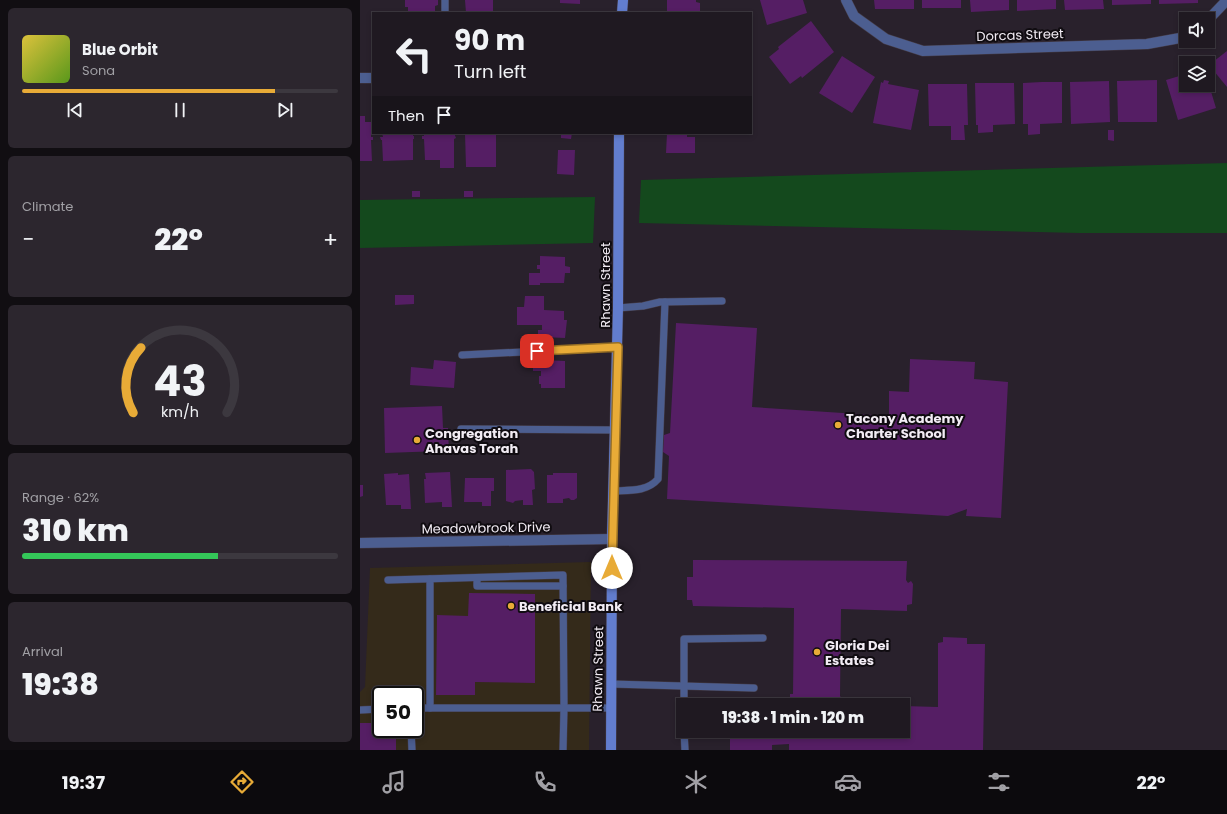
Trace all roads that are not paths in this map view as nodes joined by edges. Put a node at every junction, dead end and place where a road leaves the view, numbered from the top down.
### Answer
1 (445, 0) edge
2 (622, 0) edge
3 (846, 0) edge
4 (1227, 0) edge
5 (445, 12) edge
6 (622, 12) edge
7 (1215, 13) edge
8 (1179, 38) edge
9 (360, 78) edge
10 (372, 78) edge
11 (620, 134) edge
12 (722, 301) dead end
13 (665, 302) junction
14 (618, 308) junction
15 (618, 347) junction
16 (462, 355) dead end
17 (461, 429) dead end
18 (615, 430) junction
19 (613, 490) junction
20 (612, 539) junction
21 (360, 543) edge
22 (477, 578) junction
23 (430, 579) junction
24 (388, 580) dead end
25 (563, 586) junction
26 (763, 638) dead end
27 (611, 684) junction
28 (684, 686) junction
29 (754, 688) dead end
30 (684, 698) edge
31 (424, 708) edge
32 (430, 708) junction
33 (564, 708) junction
34 (610, 708) junction
35 (372, 709) edge
36 (360, 710) edge
37 (411, 738) edge
38 (684, 738) edge
39 (412, 750) edge
40 (563, 750) edge
41 (611, 750) edge
42 (685, 750) edge

1 - 5 lane
2 - 6 main road
3 - 8 street, Dorcas Street
4 - 7 street
9 - 10 street
11 - 14 main road, Rhawn Street
12 - 13 lane
13 - 14 lane
13 - 19 lane
14 - 15 main road, Rhawn Street
15 - 16 lane
15 - 18 main road, Rhawn Street
17 - 18 lane
18 - 19 main road, Rhawn Street
19 - 20 main road, Rhawn Street
20 - 21 street, Meadowbrook Drive
20 - 27 main road, Rhawn Street
22 - 23 lane
22 - 25 lane
22 - 25 lane
23 - 24 lane
23 - 32 lane
25 - 33 lane
26 - 28 lane
27 - 28 lane
27 - 34 main road, Rhawn Street
28 - 29 lane
28 - 30 lane
31 - 32 lane
32 - 33 lane
33 - 34 lane
33 - 40 lane
34 - 41 main road, Rhawn Street
35 - 36 lane
37 - 39 lane
38 - 42 lane

